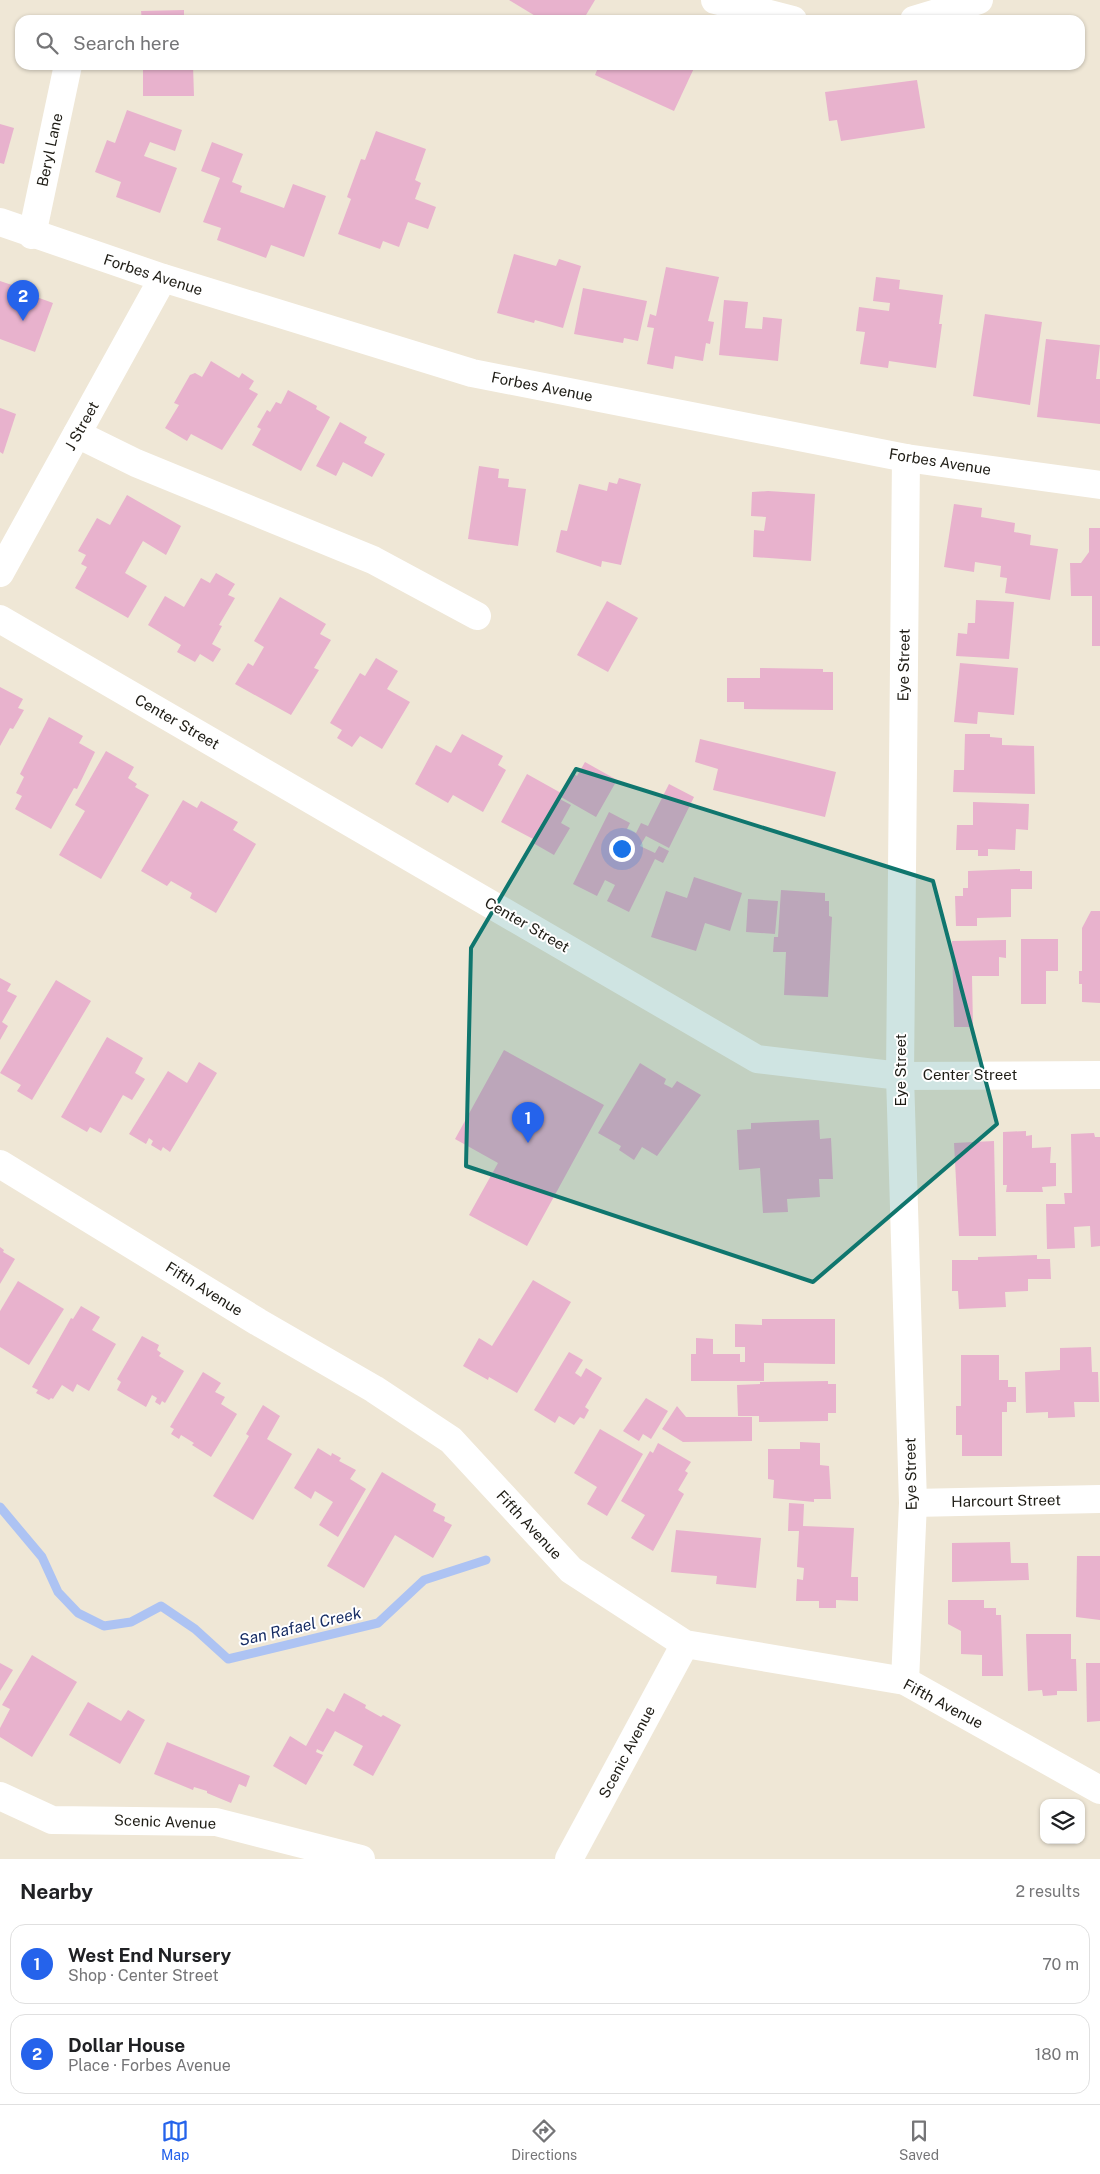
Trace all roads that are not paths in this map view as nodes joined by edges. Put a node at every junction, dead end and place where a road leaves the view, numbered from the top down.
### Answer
1 (715, 0) edge
2 (979, 0) edge
3 (774, 15) edge
4 (930, 15) edge
5 (67, 70) edge
6 (0, 222) edge
7 (32, 235) junction
8 (163, 278) junction
9 (77, 434) junction
10 (906, 458) junction
11 (1100, 485) edge
12 (0, 573) edge
13 (477, 616) dead end
14 (0, 619) edge
15 (1100, 1075) edge
16 (900, 1076) junction
17 (0, 1164) edge
18 (1100, 1499) edge
19 (913, 1503) junction
20 (685, 1644) junction
21 (905, 1681) junction
22 (1100, 1790) edge
23 (0, 1796) edge
24 (361, 1859) edge
25 (569, 1859) edge

1 - 3 street
2 - 4 street
5 - 7 street, Beryl Lane
6 - 7 street, Forbes Avenue
7 - 8 street, Forbes Avenue
8 - 9 street, J Street
8 - 10 street, Forbes Avenue
9 - 12 street, J Street
9 - 13 street
10 - 11 street, Forbes Avenue
10 - 16 street, Eye Street
14 - 16 street, Center Street
15 - 16 street, Center Street
16 - 19 street, Eye Street
17 - 20 street, Fifth Avenue
18 - 19 street, Harcourt Street
19 - 21 street, Eye Street
20 - 21 street, Fifth Avenue
20 - 25 street, Scenic Avenue
21 - 22 street, Fifth Avenue
23 - 24 street, Scenic Avenue

